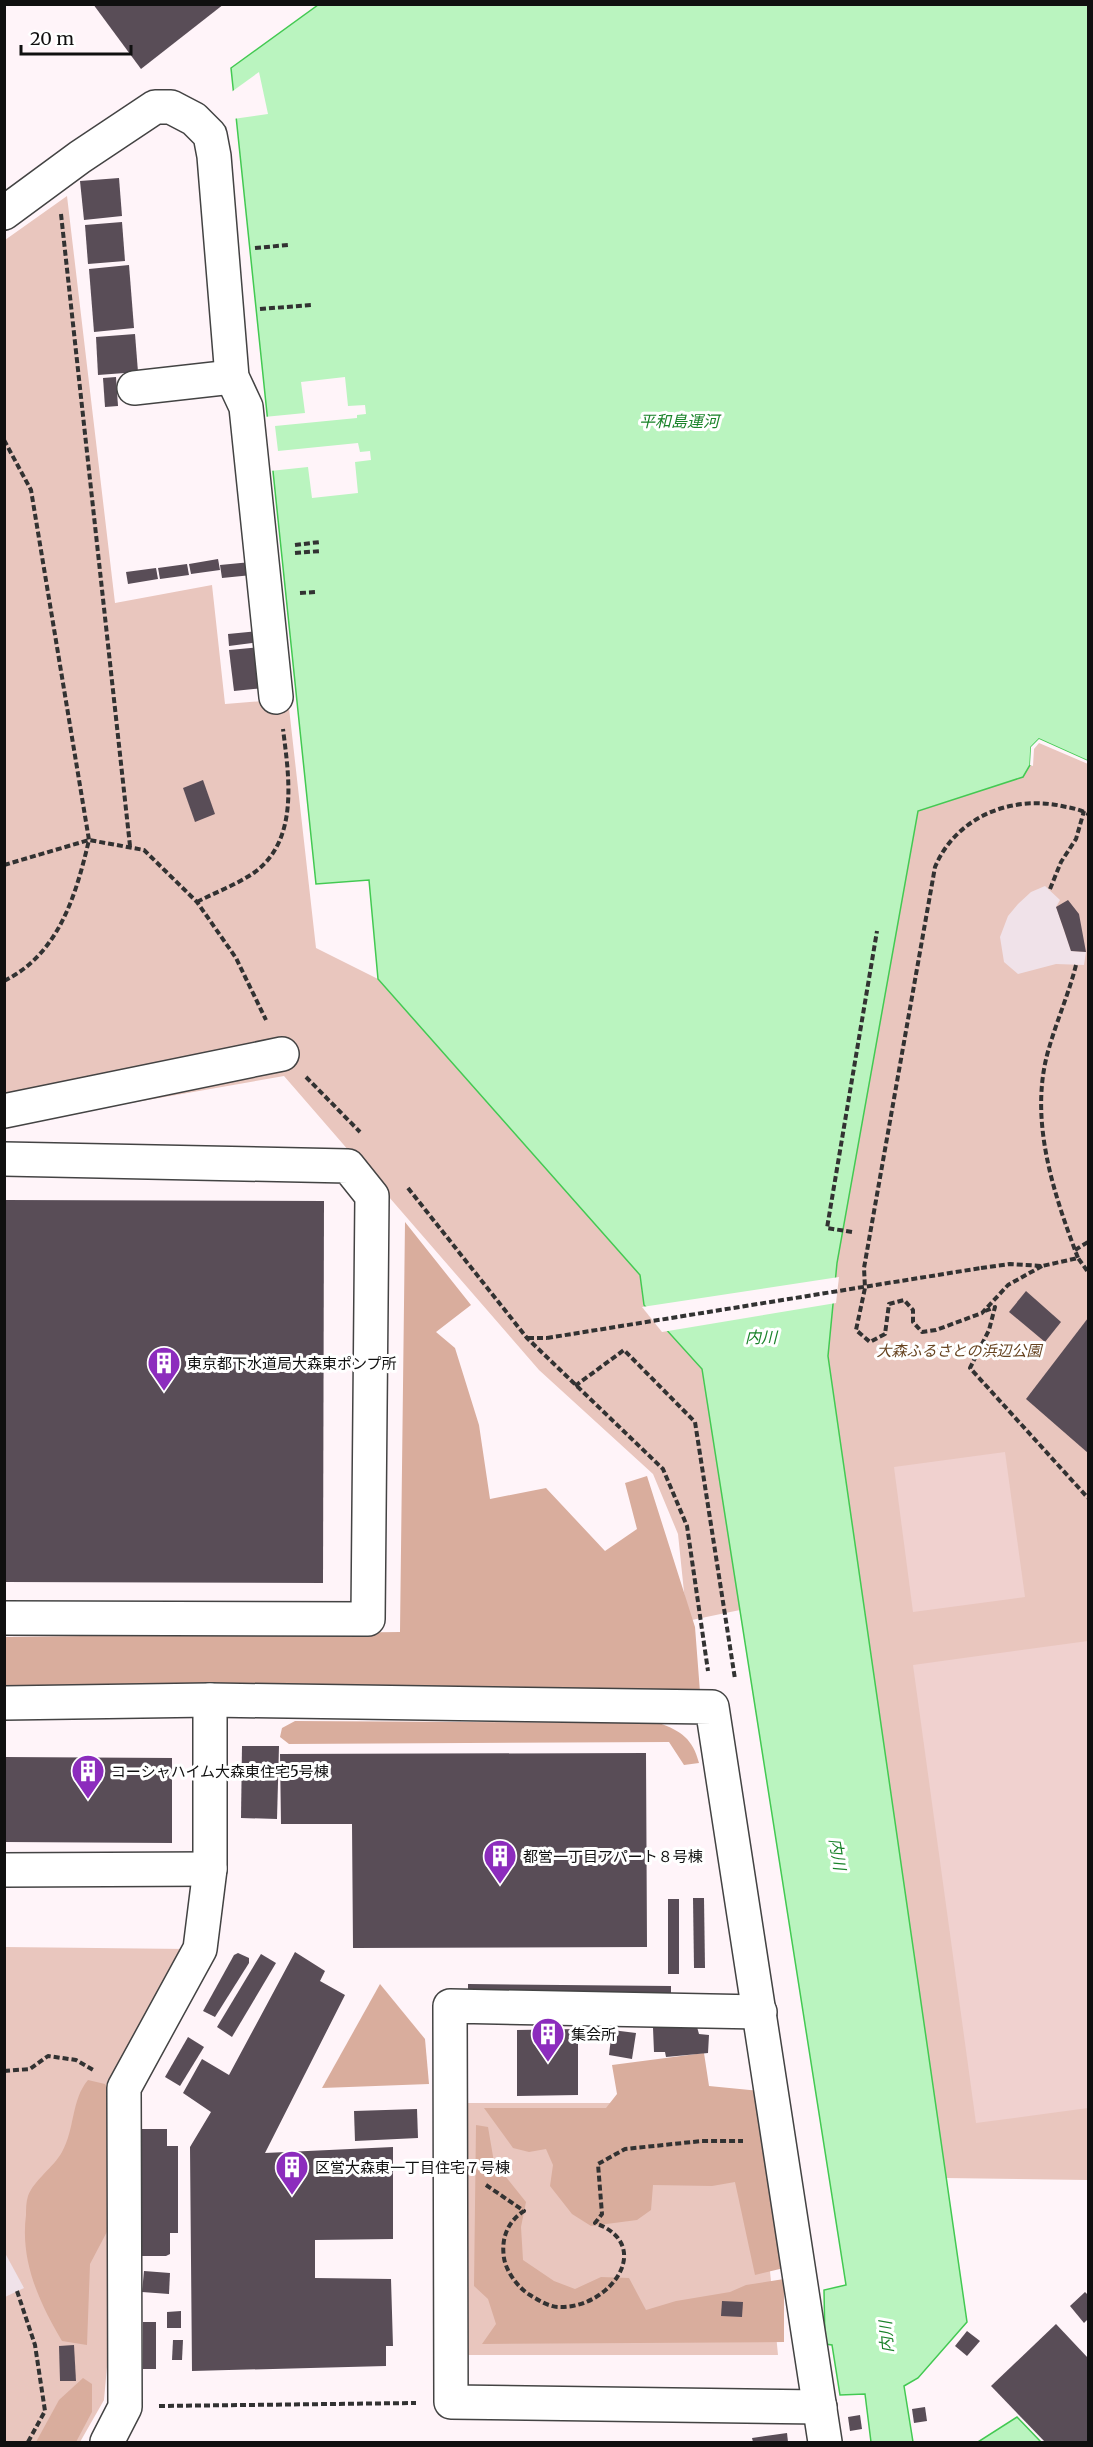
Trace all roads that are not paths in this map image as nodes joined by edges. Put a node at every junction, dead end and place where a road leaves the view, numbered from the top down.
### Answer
1 (4, 213) edge
2 (232, 377) junction
3 (134, 388) dead end
4 (276, 697) road end
5 (282, 1054) road end
6 (4, 1111) edge
7 (4, 1159) edge
8 (4, 1618) edge
9 (210, 1701) junction
10 (4, 1703) edge
11 (210, 1869) junction
12 (4, 1870) edge
13 (760, 2012) junction
14 (820, 2407) junction
15 (107, 2442) edge
16 (825, 2442) edge

1 - 2 street
2 - 3 street
2 - 4 street
5 - 6 street
7 - 8 street
9 - 10 street
9 - 11 street
9 - 13 street
11 - 12 street
11 - 15 street
13 - 14 street
13 - 14 street
14 - 16 street

